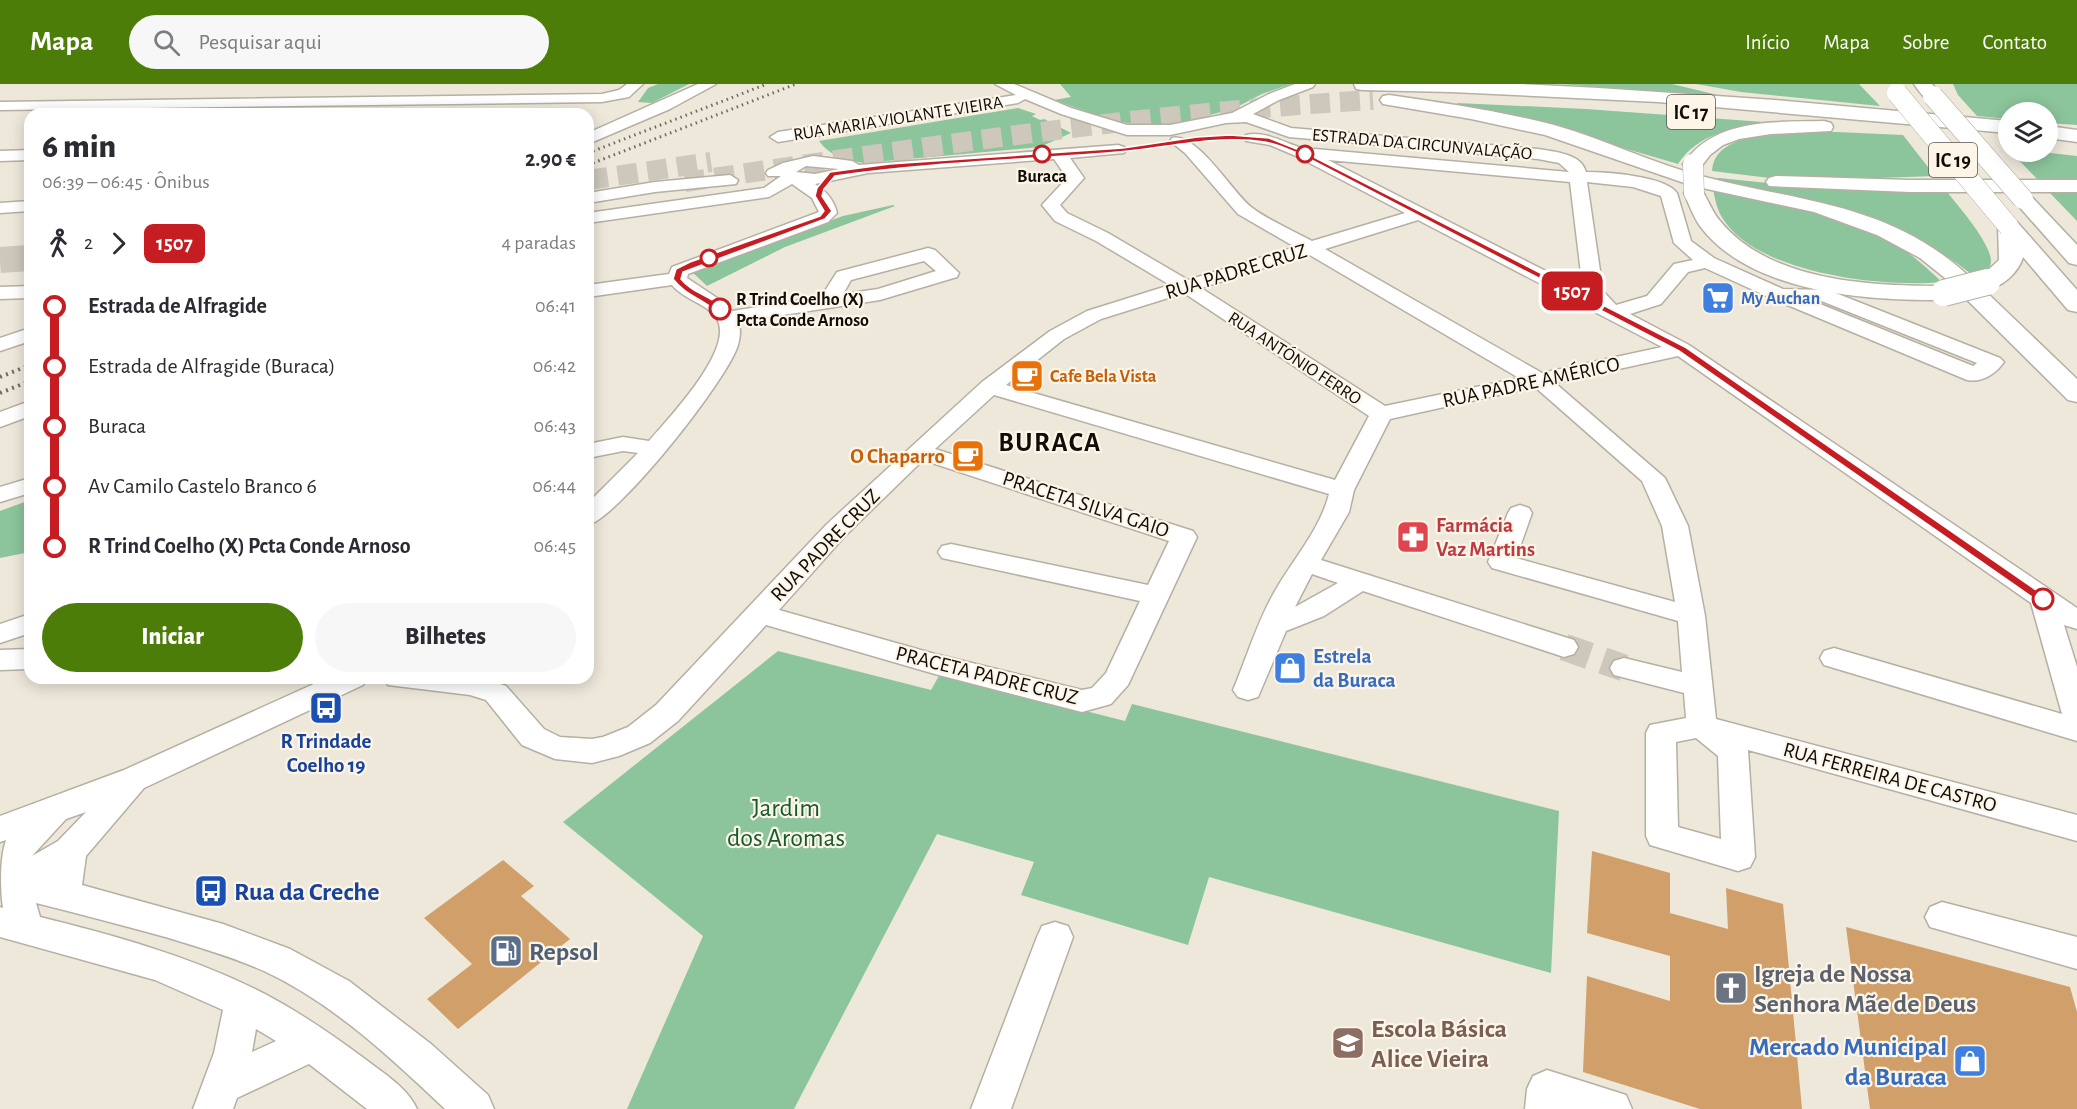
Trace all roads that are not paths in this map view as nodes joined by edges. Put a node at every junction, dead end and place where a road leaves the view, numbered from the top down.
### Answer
1 (498, 84) edge
2 (709, 84) edge
3 (1686, 84) edge
4 (635, 85) edge
5 (996, 85) edge
6 (1362, 85) tunnel mouth
7 (1304, 86) edge
8 (1891, 87) edge
9 (698, 88) edge
10 (161, 90) dead end
11 (1928, 90) edge
12 (99, 91) dead end
13 (1385, 92) edge
14 (589, 98) junction
15 (488, 99) junction
16 (1018, 99) junction
17 (459, 100) junction
18 (140, 104) junction
19 (202, 104) junction
20 (77, 105) junction
21 (0, 106) edge
22 (1820, 107) junction
23 (197, 108) edge
24 (452, 108) edge
25 (582, 108) edge
26 (1236, 117) junction
27 (1219, 121) junction
28 (1268, 124) junction
29 (1998, 126) edge
30 (1878, 127) junction
31 (1124, 130) junction
32 (2058, 132) edge
33 (799, 134) junction
34 (2077, 134) edge
35 (594, 135) edge
36 (1088, 136) junction
37 (778, 137) dead end
38 (1239, 137) junction
39 (1206, 138) dead end
40 (1998, 139) edge
41 (1178, 141) junction
42 (2058, 145) edge
43 (2077, 147) edge
44 (1135, 148) junction
45 (1599, 148) junction
46 (810, 149) junction
47 (1302, 153) junction
48 (24, 155) edge
49 (1050, 155) junction
50 (0, 156) edge
51 (830, 168) junction
52 (1576, 170) junction
53 (792, 172) junction
54 (2077, 186) edge
55 (819, 196) junction
56 (594, 197) edge
57 (2023, 199) junction
58 (24, 206) edge
59 (0, 208) edge
60 (1419, 214) junction
61 (594, 217) edge
62 (2009, 227) junction
63 (2077, 233) edge
64 (1310, 248) junction
65 (2077, 258) edge
66 (1707, 262) junction
67 (1589, 265) junction
68 (1530, 270) junction
69 (676, 277) junction
70 (1187, 287) junction
71 (594, 290) edge
72 (24, 291) edge
73 (0, 293) edge
74 (1780, 295) junction
75 (828, 302) junction
76 (2077, 305) edge
77 (1613, 312) junction
78 (727, 318) junction
79 (24, 336) edge
80 (0, 345) edge
81 (1682, 349) junction
82 (1539, 380) junction
83 (990, 387) junction
84 (2077, 394) edge
85 (24, 410) edge
86 (1381, 414) junction
87 (0, 420) edge
88 (654, 449) junction
89 (594, 450) edge
90 (919, 451) junction
91 (24, 487) edge
92 (0, 495) edge
93 (1339, 501) junction
94 (594, 511) edge
95 (1520, 513) dead end
96 (1184, 537) joint
97 (951, 552) dead end
98 (1306, 564) junction
99 (1360, 581) junction
100 (1156, 596) junction
101 (2043, 599) junction
102 (760, 614) junction
103 (1691, 616) junction
104 (2077, 620) edge
105 (24, 626) edge
106 (1272, 626) junction
107 (0, 634) edge
108 (1564, 647) tunnel mouth
109 (1834, 658) dead end
110 (24, 659) edge
111 (0, 660) edge
112 (1624, 668) tunnel mouth
113 (340, 684) edge
114 (445, 684) edge
115 (1699, 686) junction
116 (1248, 690) dead end
117 (2077, 716) edge
118 (2077, 730) edge
119 (134, 780) junction
120 (57, 811) junction
121 (2077, 828) edge
122 (0, 829) edge
123 (70, 851) junction
124 (5, 884) edge
125 (63, 894) junction
126 (1942, 917) dead end
127 (13, 925) edge
128 (1055, 937) dead end
129 (2077, 953) edge
130 (243, 1001) junction
131 (311, 1044) junction
132 (218, 1097) edge
133 (397, 1109) edge
134 (474, 1109) edge
135 (991, 1109) edge
136 (1545, 1109) edge
137 (1612, 1109) edge

1 - 15 street
2 - 9 street
3 - 22 highway
4 - 14 street
5 - 16 street
5 - 31 street
6 - 13 highway, IC 17
7 - 26 street
7 - 28 street
8 - 62 highway, IC 19, bridge
9 - 35 street
10 - 18 street
11 - 57 highway, IC 19, bridge
12 - 20 street
13 - 22 highway, IC 17
13 - 30 highway, IC 17
13 - 45 highway
14 - 15 street
14 - 25 street
15 - 17 street
16 - 33 street, RUA MARIA VIOLANTE VIEIRA
16 - 36 street
17 - 19 street
17 - 24 street
18 - 19 street
18 - 20 street
19 - 23 street
20 - 21 street
22 - 29 highway, IC 17
26 - 27 street
26 - 28 street, ESTRADA DA CIRCUNVALAÇÃO
27 - 31 street
27 - 38 street
28 - 38 street
28 - 52 street, ESTRADA DA CIRCUNVALAÇÃO
30 - 40 highway, IC 17
30 - 62 highway, bridge
31 - 36 street
31 - 44 street
32 - 34 highway
33 - 37 street, RUA MARIA VIOLANTE VIEIRA
33 - 46 street
36 - 44 street
36 - 49 street
38 - 47 street
39 - 41 street
41 - 44 street
41 - 64 street
42 - 43 highway
44 - 49 street
45 - 54 highway
45 - 84 highway
46 - 51 street
46 - 53 street
47 - 52 street
47 - 60 street
48 - 50 street
49 - 51 street
49 - 70 street, RUA ANTÓNIO FERRO
51 - 53 street
51 - 55 street
52 - 66 street
52 - 67 street
53 - 55 street
53 - 56 street
53 - 61 street
55 - 69 street
57 - 63 highway
57 - 65 highway, IC 19
58 - 59 street
60 - 64 street, RUA PADRE CRUZ
60 - 68 street
62 - 76 highway, IC 19
64 - 70 street, RUA PADRE CRUZ
64 - 82 street
66 - 74 street
66 - 77 street
67 - 68 street
67 - 77 street
68 - 77 street
69 - 71 street
69 - 78 street
70 - 83 street, RUA PADRE CRUZ
70 - 86 street, RUA ANTÓNIO FERRO
72 - 73 street
74 - 74 street
75 - 75 street
75 - 78 street
77 - 81 street
78 - 88 street
79 - 80 street
81 - 82 street, RUA PADRE AMÉRICO
81 - 101 street
82 - 86 street, RUA PADRE AMÉRICO
82 - 103 street
83 - 90 street, RUA PADRE CRUZ
83 - 93 street
85 - 87 street
86 - 93 street
88 - 89 street
88 - 94 street
90 - 96 street, PRACETA SILVA GAIO
90 - 102 street, RUA PADRE CRUZ
91 - 92 street
93 - 98 street
95 - 103 street
96 - 100 street, PRACETA PADRE CRUZ
97 - 100 street
98 - 99 street
98 - 106 street
99 - 106 street
99 - 108 street
100 - 102 street, PRACETA PADRE CRUZ
101 - 104 street
101 - 117 street
102 - 114 street, RUA PADRE CRUZ
103 - 115 street
105 - 107 street
106 - 116 street
109 - 118 street
110 - 111 street
112 - 115 street
113 - 119 street
115 - 121 street, RUA FERREIRA DE CASTRO
119 - 120 street
119 - 123 street
120 - 122 street
120 - 124 street
123 - 124 street
123 - 125 street
124 - 125 street
124 - 127 street
125 - 134 street
126 - 129 street
127 - 130 street
128 - 135 street
130 - 131 street
130 - 132 street
131 - 132 street
131 - 133 street
136 - 137 street

